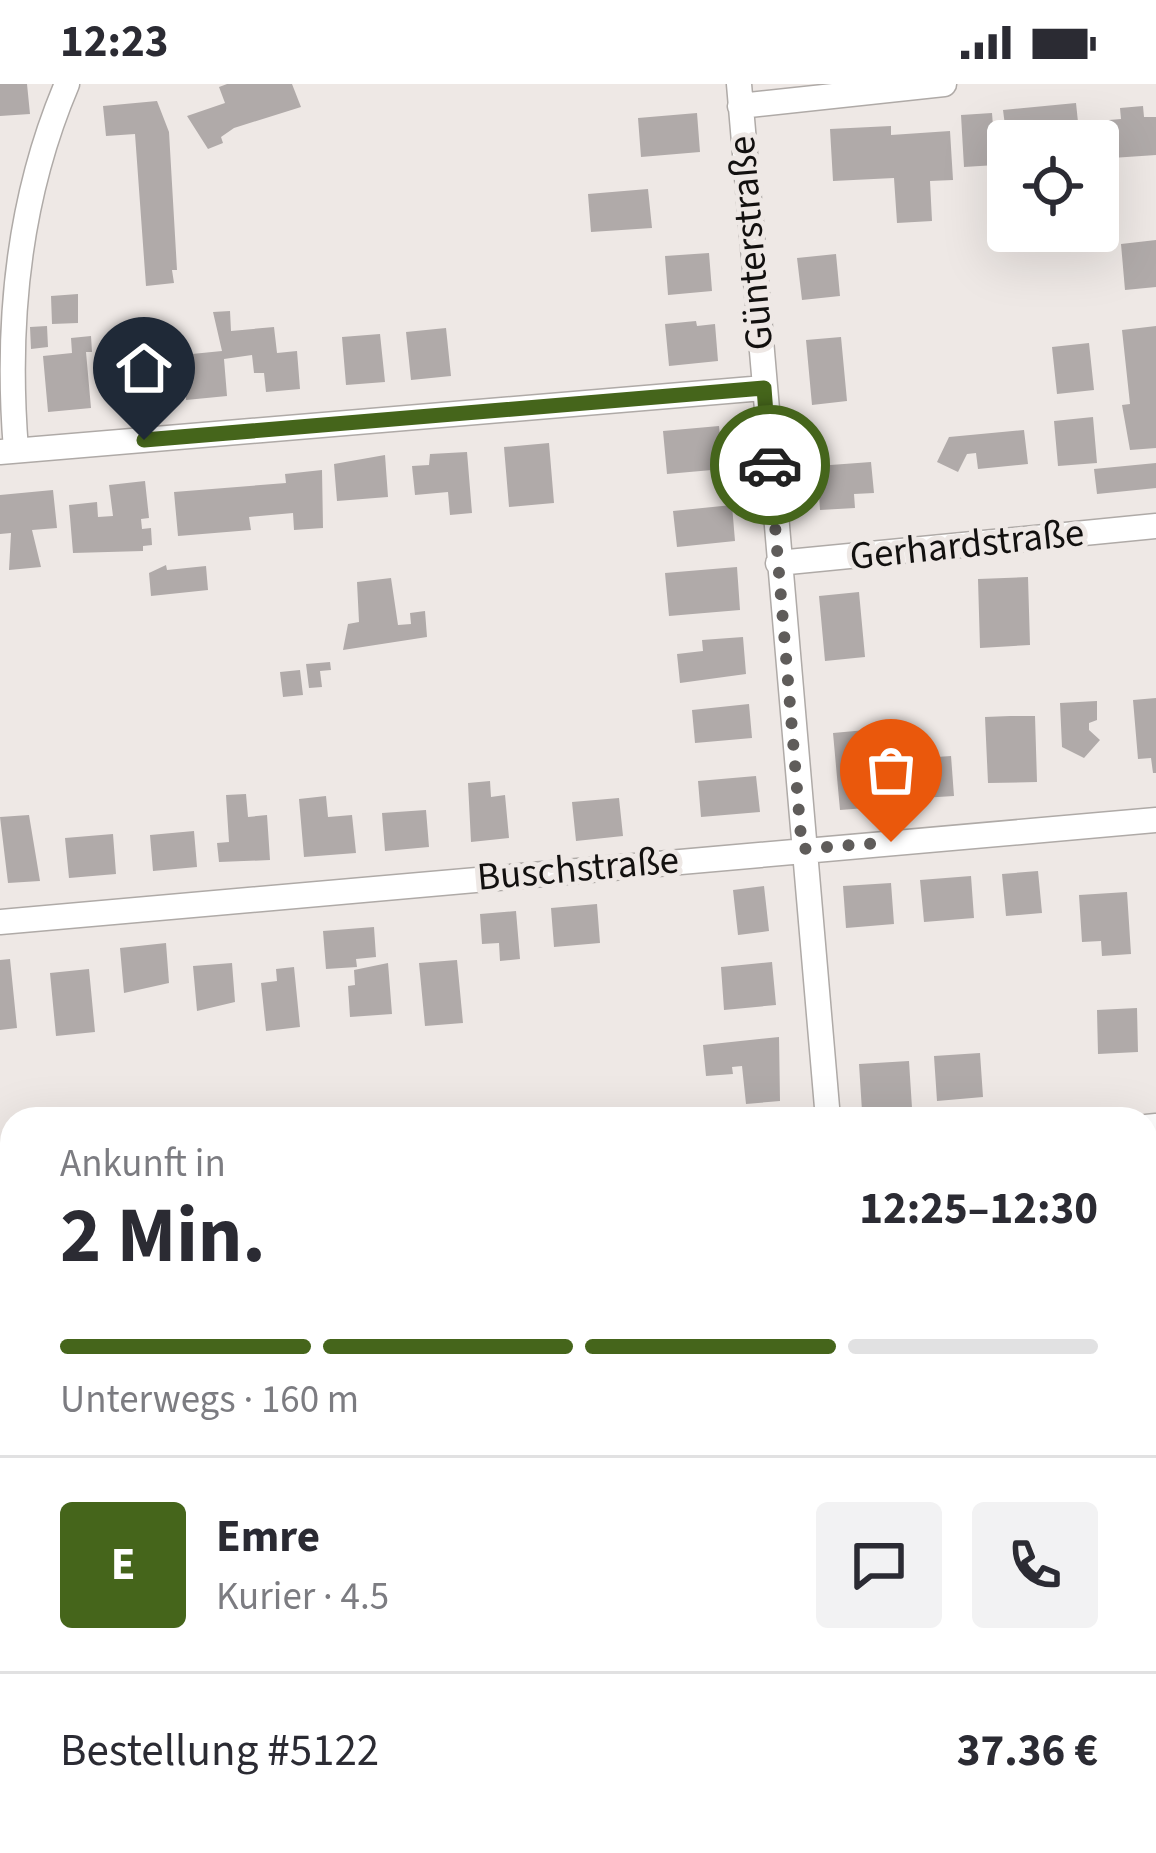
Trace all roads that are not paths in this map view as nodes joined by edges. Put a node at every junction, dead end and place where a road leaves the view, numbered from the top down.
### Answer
1 (67, 84) edge
2 (944, 84) edge
3 (739, 95) edge
4 (764, 388) junction
5 (8, 451) edge
6 (1156, 526) edge
7 (778, 563) junction
8 (1156, 820) edge
9 (802, 849) junction
10 (0, 922) edge
11 (826, 1107) edge

1 - 5 street
2 - 3 street
3 - 4 street, Günterstraße
4 - 5 street
4 - 7 street, Günterstraße
6 - 7 street, Gerhardstraße
7 - 9 street, Günterstraße
8 - 9 street, Buschstraße
9 - 10 street, Buschstraße
9 - 11 street, Günterstraße

